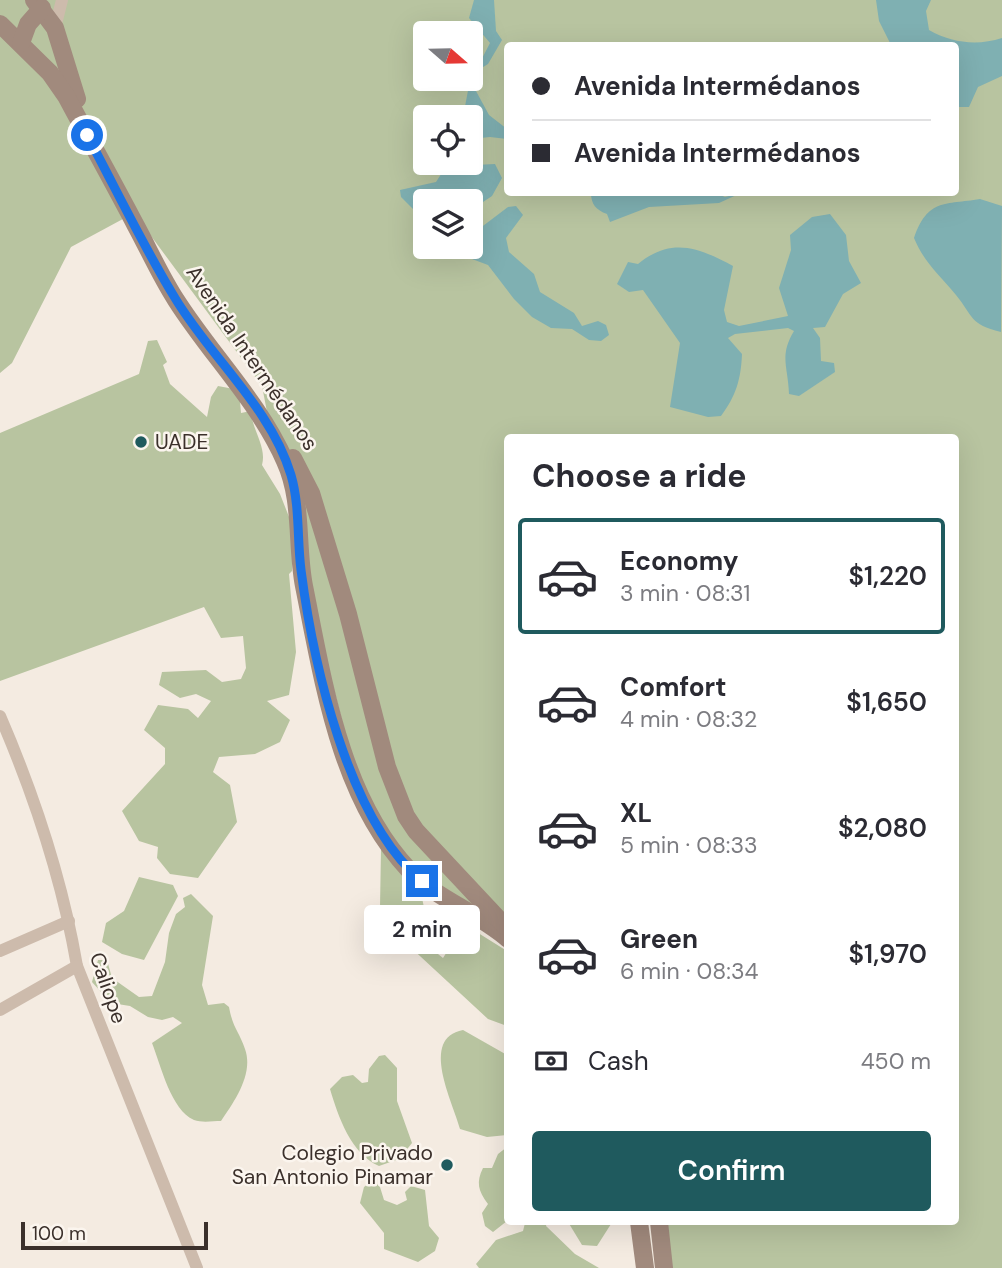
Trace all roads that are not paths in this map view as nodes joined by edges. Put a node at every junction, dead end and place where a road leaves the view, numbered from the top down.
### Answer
1 (61, 0) edge
2 (41, 3) edge
3 (0, 24) edge
4 (58, 34) junction
5 (20, 44) junction
6 (34, 57) junction
7 (0, 716) edge
8 (69, 921) junction
9 (504, 925) edge
10 (504, 936) edge
11 (0, 951) edge
12 (77, 966) junction
13 (0, 1010) edge
14 (639, 1225) edge
15 (659, 1225) edge
16 (197, 1268) edge
17 (645, 1268) edge
18 (664, 1268) edge

1 - 4 street
2 - 4 main road, Avenida Intermédanos
2 - 5 main road
3 - 5 main road, Avenida Intermédanos
4 - 6 main road
4 - 9 main road, Avenida Intermédanos
5 - 6 main road, Avenida Intermédanos
6 - 10 main road, Avenida Intermédanos
7 - 8 street, Caliope
8 - 11 street
8 - 12 street, Caliope
12 - 13 street
12 - 16 street, Caliope
14 - 17 main road
15 - 18 main road

